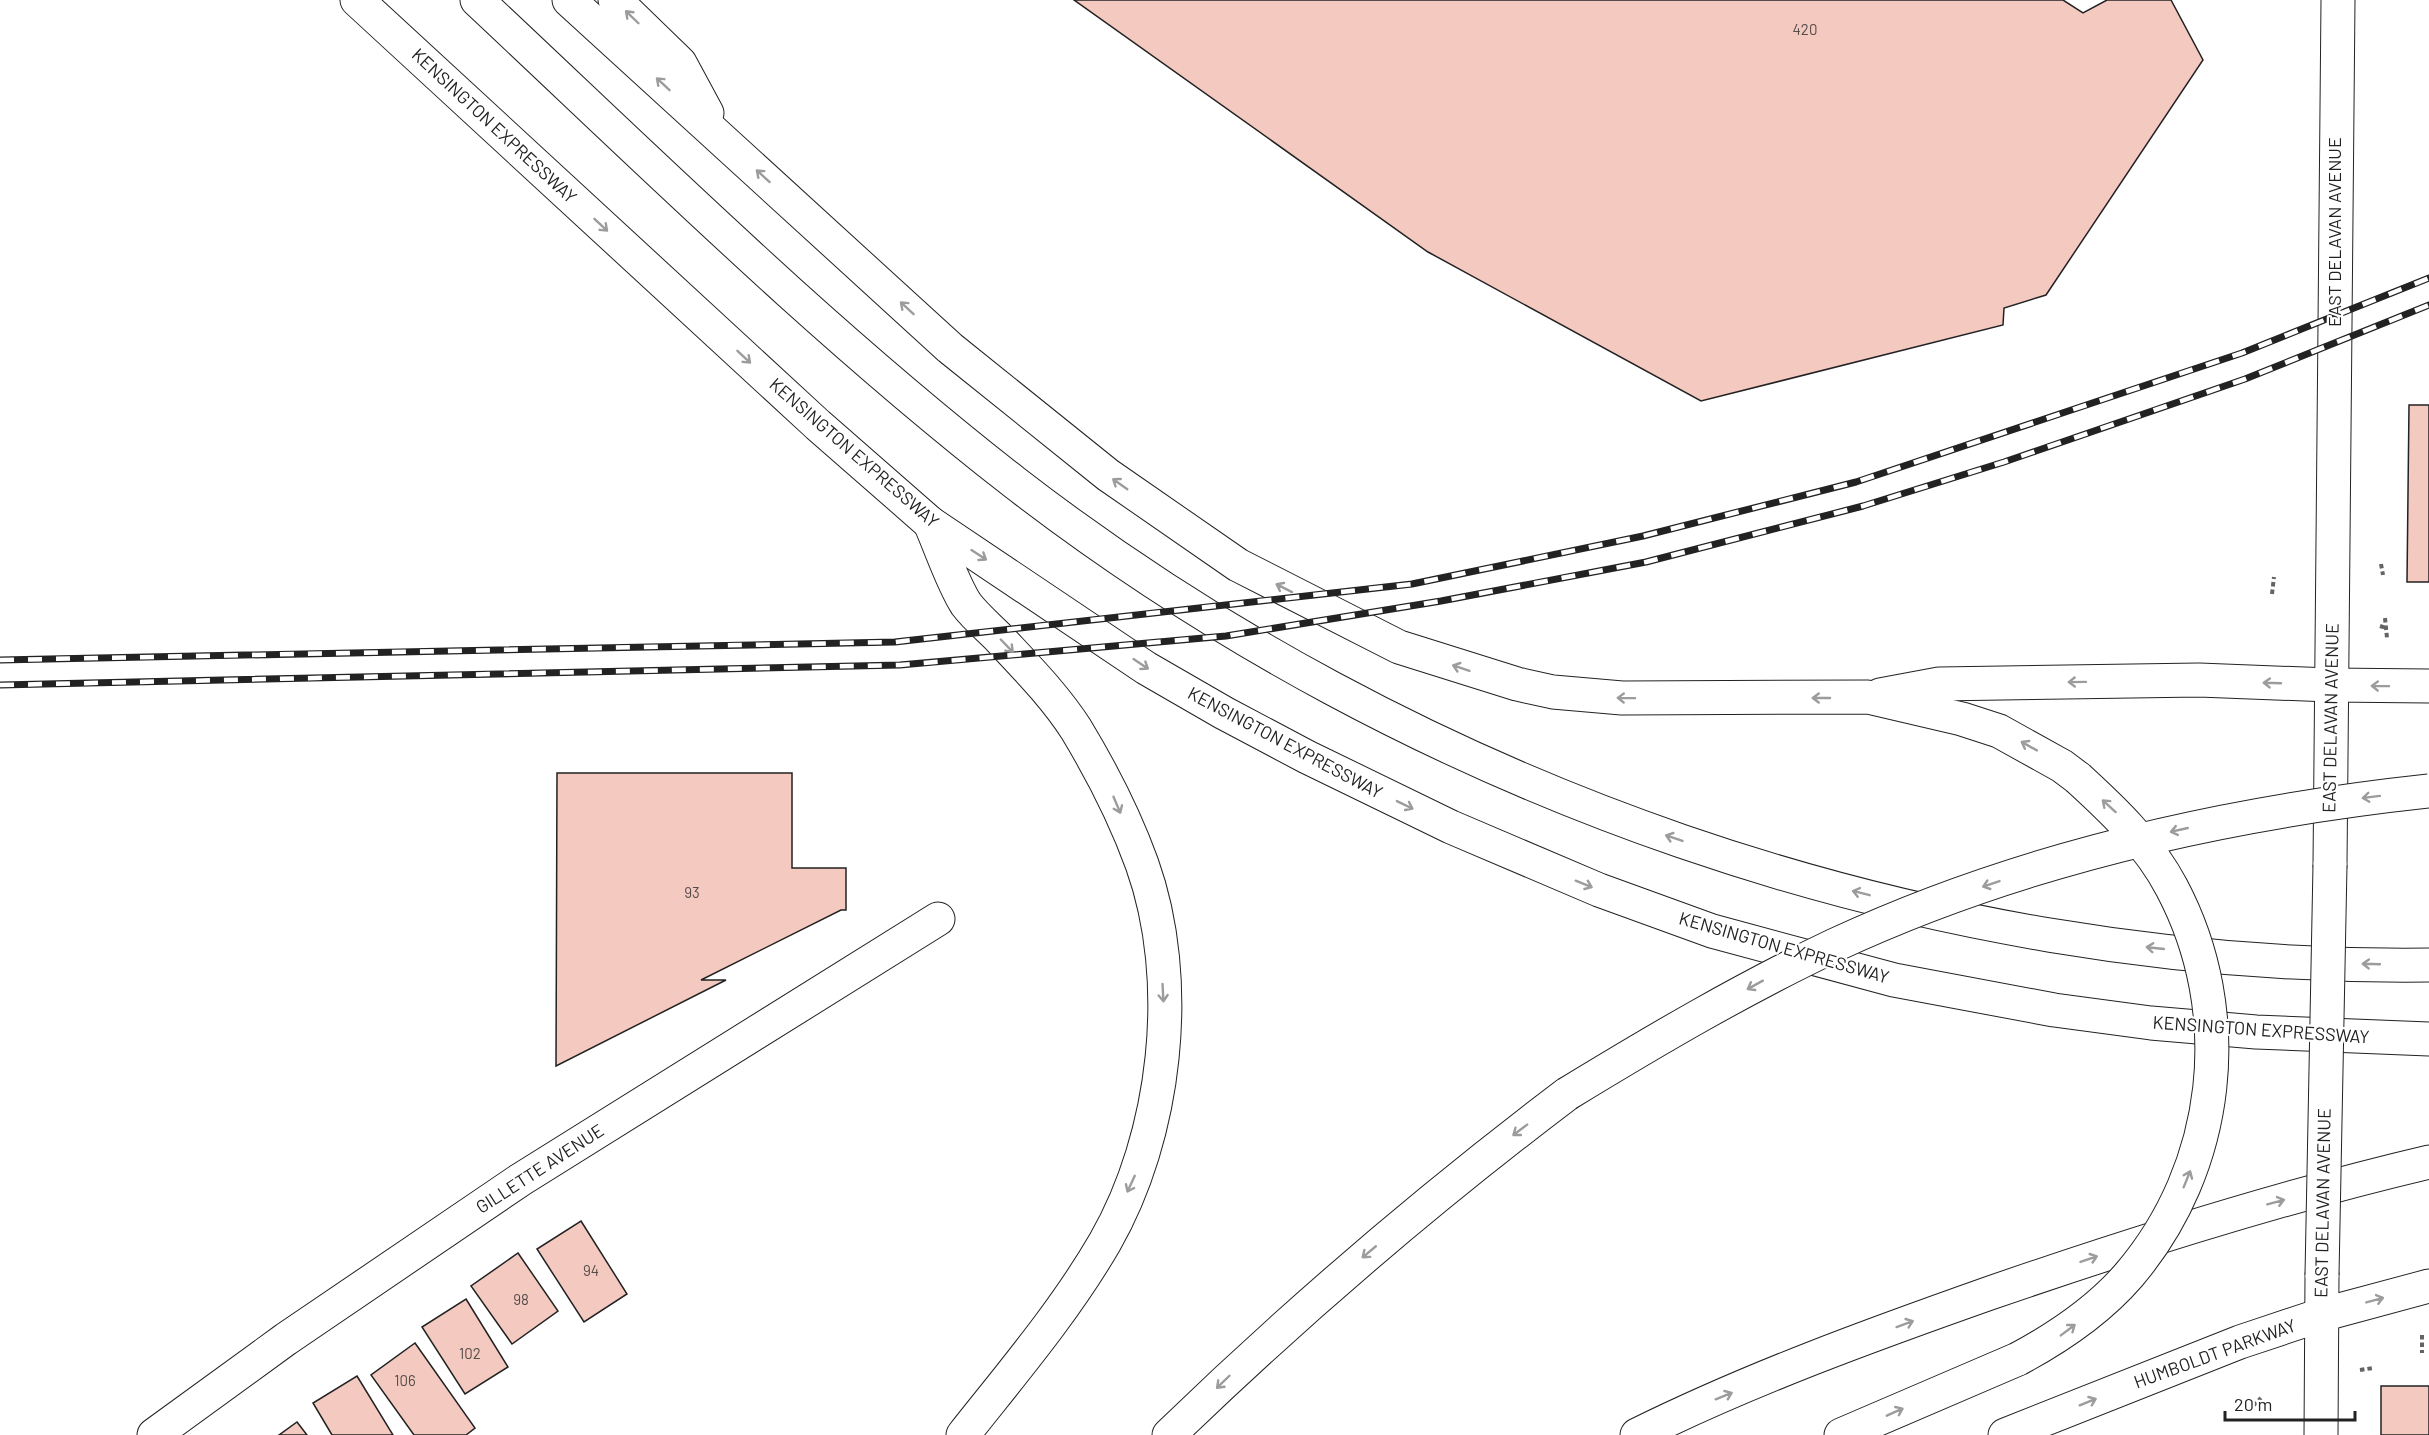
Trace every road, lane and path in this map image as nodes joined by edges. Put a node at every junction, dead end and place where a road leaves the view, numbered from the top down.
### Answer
1 (357, 0) edge
2 (477, 0) edge
3 (569, 0) edge
4 (615, 0) edge
5 (2338, 0) edge
6 (721, 138) junction
7 (930, 523) junction
8 (2381, 564) dead end
9 (2382, 576) dead end
10 (2274, 577) dead end
11 (2272, 594) dead end
12 (2385, 618) dead end
13 (2380, 626) dead end
14 (2386, 628) junction
15 (2387, 638) dead end
16 (2330, 685) junction
17 (2429, 686) edge
18 (1868, 697) junction
19 (2429, 791) edge
20 (938, 919) dead end
21 (2429, 965) edge
22 (2429, 1039) edge
23 (2429, 1162) edge
24 (2429, 1286) edge
25 (2321, 1315) junction
26 (2422, 1335) dead end
27 (2422, 1353) dead end
28 (2373, 1368) dead end
29 (2360, 1370) dead end
30 (2261, 1398) dead end
31 (2248, 1411) dead end
32 (154, 1435) edge
33 (963, 1435) edge
34 (1169, 1435) edge
35 (1637, 1435) edge
36 (1841, 1435) edge
37 (2005, 1435) edge
38 (2321, 1435) edge

1 -> 7 main road, KENSINGTON EXPRESSWAY
21 -> 2 main road
6 -> 3 main road
6 -> 4 main road
5 - 16 main road, EAST DELAVAN AVENUE
18 -> 6 main road
7 -> 22 main road, KENSINGTON EXPRESSWAY
7 -> 33 main road
8 - 9 path
10 - 11 path
12 - 14 path
13 - 14 path
14 - 15 path
17 -> 16 main road
16 -> 18 main road
16 - 25 main road, EAST DELAVAN AVENUE, bridge
36 -> 18 main road, bridge
19 -> 34 main road, bridge
20 - 32 main road, GILLETTE AVENUE
35 -> 23 main road
25 -> 24 main road, HUMBOLDT PARKWAY
37 -> 25 main road, HUMBOLDT PARKWAY
25 - 38 main road, EAST DELAVAN AVENUE
26 - 27 path
28 - 29 path
30 - 31 path

